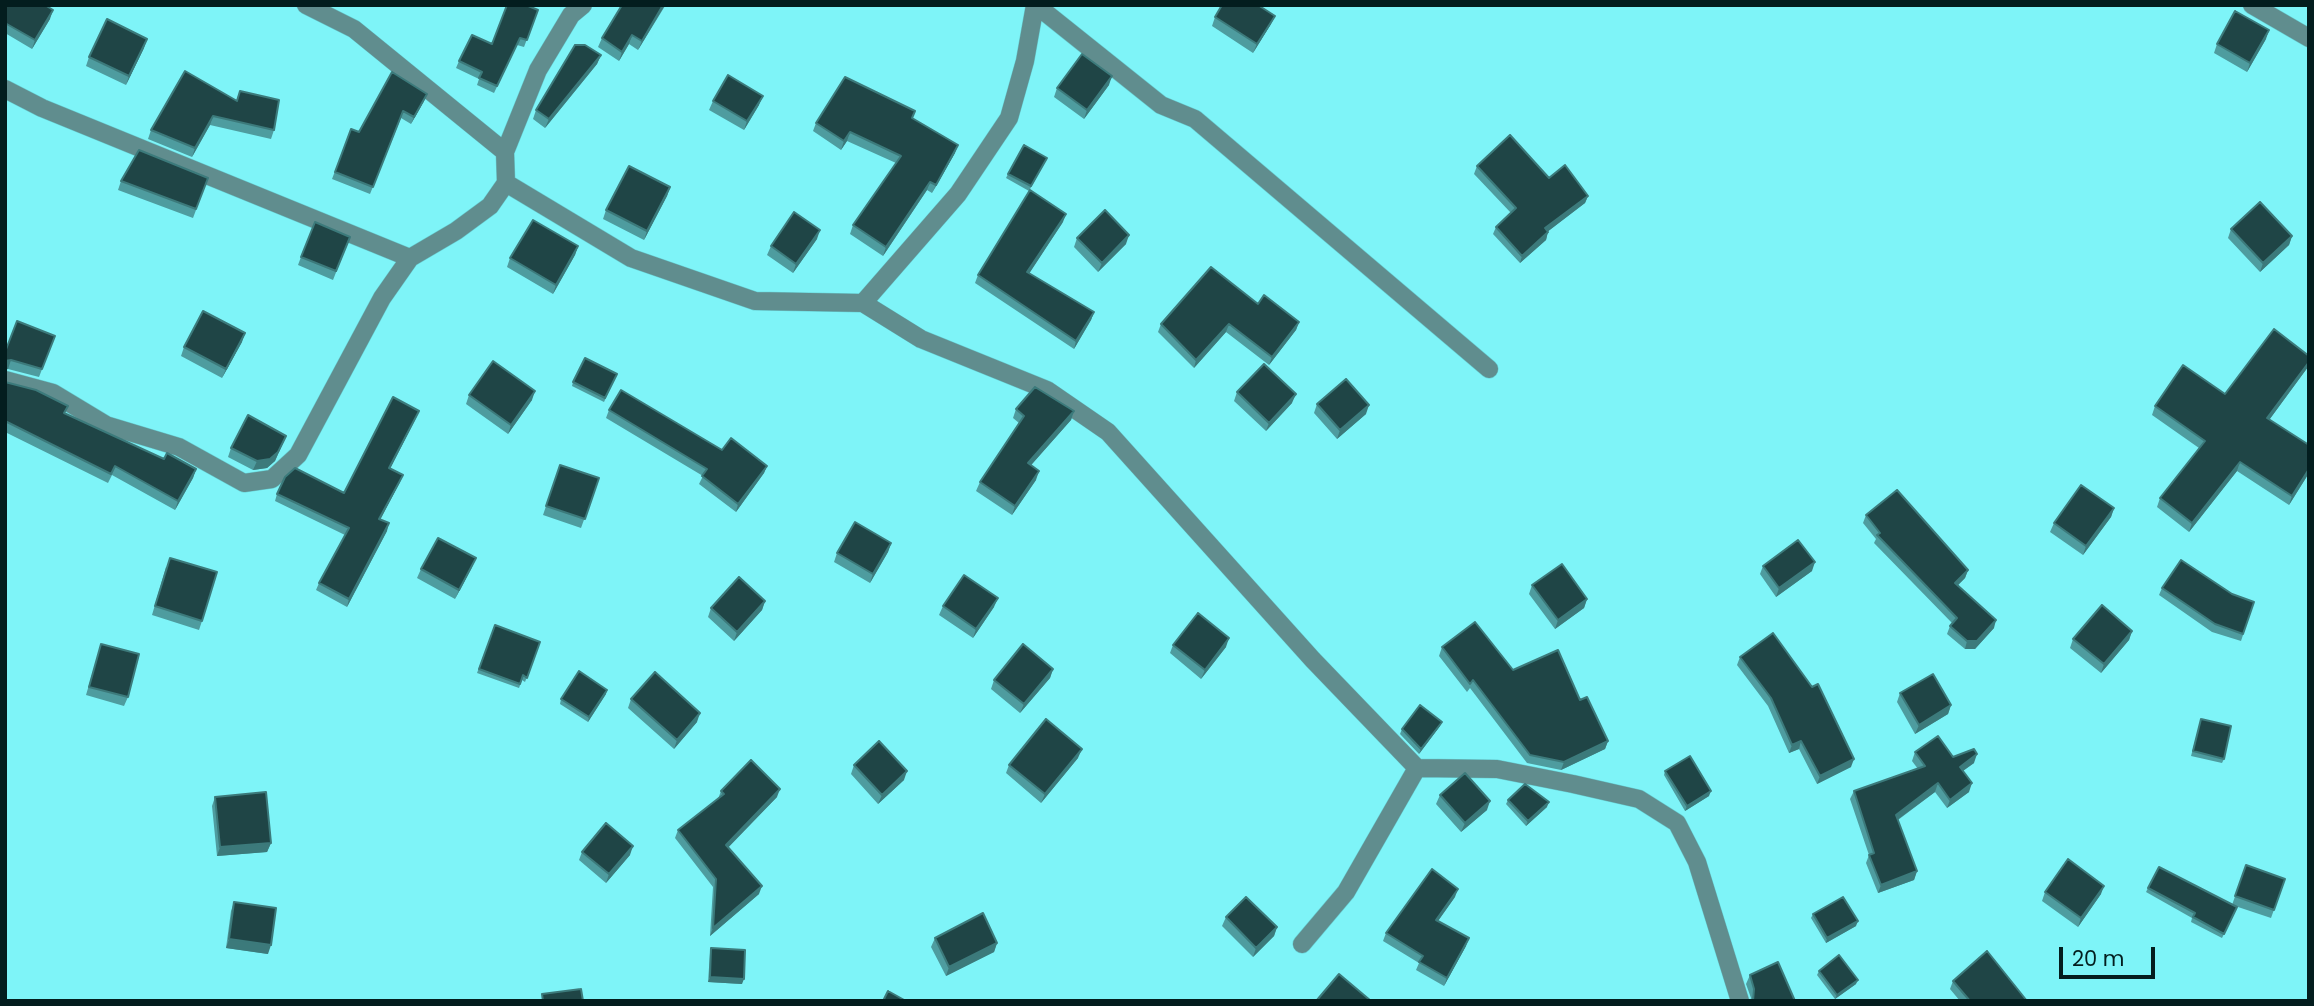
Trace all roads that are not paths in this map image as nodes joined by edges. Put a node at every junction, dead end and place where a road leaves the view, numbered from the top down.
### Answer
1 (306, 5) edge
2 (583, 5) edge
3 (1036, 5) edge
4 (2252, 5) edge
5 (2309, 38) edge
6 (5, 89) edge
7 (505, 152) junction
8 (506, 183) junction
9 (410, 258) junction
10 (863, 303) junction
11 (1489, 369) dead end
12 (5, 380) edge
13 (1417, 768) junction
14 (1302, 944) dead end
15 (1740, 1001) edge

1 - 7 street
2 - 7 street
3 - 10 street
3 - 11 street
4 - 5 street
6 - 9 street
7 - 8 street
8 - 9 street
8 - 10 street
9 - 12 street
10 - 13 street
13 - 14 street
13 - 15 street

